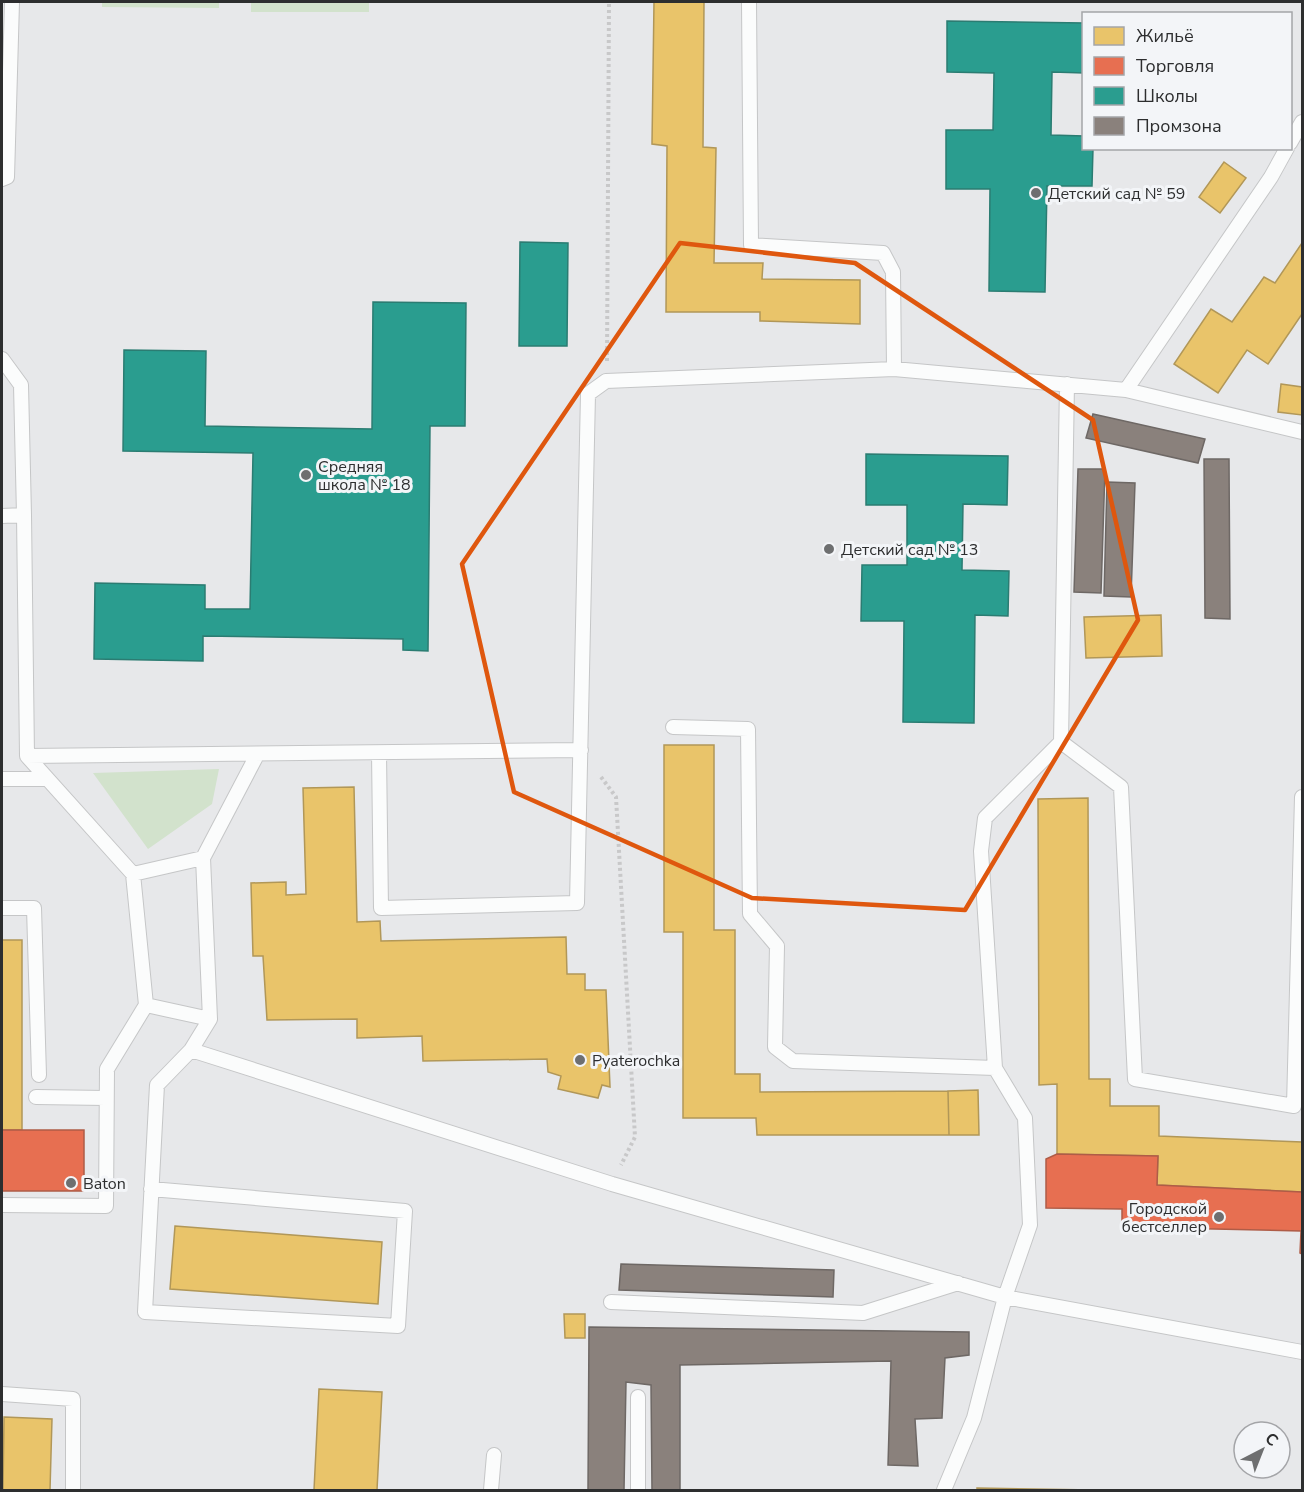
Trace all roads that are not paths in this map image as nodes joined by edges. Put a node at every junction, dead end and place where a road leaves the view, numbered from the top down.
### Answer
1 (12, 2) edge
2 (749, 2) edge
3 (1302, 122) edge
4 (1292, 140) edge
5 (1286, 150) edge
6 (2, 179) edge
7 (2, 359) edge
8 (894, 369) junction
9 (1066, 384) junction
10 (1126, 390) junction
11 (1302, 432) edge
12 (24, 515) junction
13 (2, 516) edge
14 (673, 727) dead end
15 (1061, 742) junction
16 (581, 750) junction
17 (379, 753) junction
18 (257, 755) junction
19 (27, 756) junction
20 (2, 779) edge
21 (46, 779) junction
22 (1302, 797) edge
23 (203, 858) junction
24 (133, 874) junction
25 (2, 908) edge
26 (146, 1005) junction
27 (210, 1019) junction
28 (191, 1050) junction
29 (995, 1068) junction
30 (39, 1075) dead end
31 (36, 1097) dead end
32 (106, 1098) junction
33 (1298, 1106) edge
34 (151, 1189) junction
35 (2, 1205) edge
36 (958, 1283) junction
37 (1005, 1297) junction
38 (611, 1302) dead end
39 (1302, 1352) edge
40 (2, 1394) edge
41 (638, 1397) dead end
42 (494, 1455) dead end
43 (73, 1491) edge
44 (491, 1491) edge
45 (638, 1491) edge
46 (944, 1491) edge

1 - 6 lane
2 - 8 lane
3 - 4 lane
5 - 10 lane
7 - 12 lane
8 - 9 lane
8 - 16 lane
9 - 10 lane
9 - 15 lane
10 - 11 lane
12 - 13 lane
12 - 19 lane
14 - 29 lane
15 - 29 lane
15 - 33 lane
16 - 17 lane
16 - 17 lane
17 - 18 lane
18 - 19 lane
18 - 23 lane
19 - 21 lane
20 - 21 lane
21 - 24 lane
22 - 33 lane
23 - 24 lane
23 - 27 lane
24 - 26 lane
25 - 30 lane
26 - 27 lane
26 - 32 lane
27 - 28 lane
28 - 34 lane
28 - 36 lane
29 - 37 lane
31 - 32 lane
32 - 35 lane
34 - 34 lane
36 - 37 lane
36 - 38 lane
37 - 39 lane
37 - 46 lane
40 - 43 lane
41 - 45 lane
42 - 44 lane

